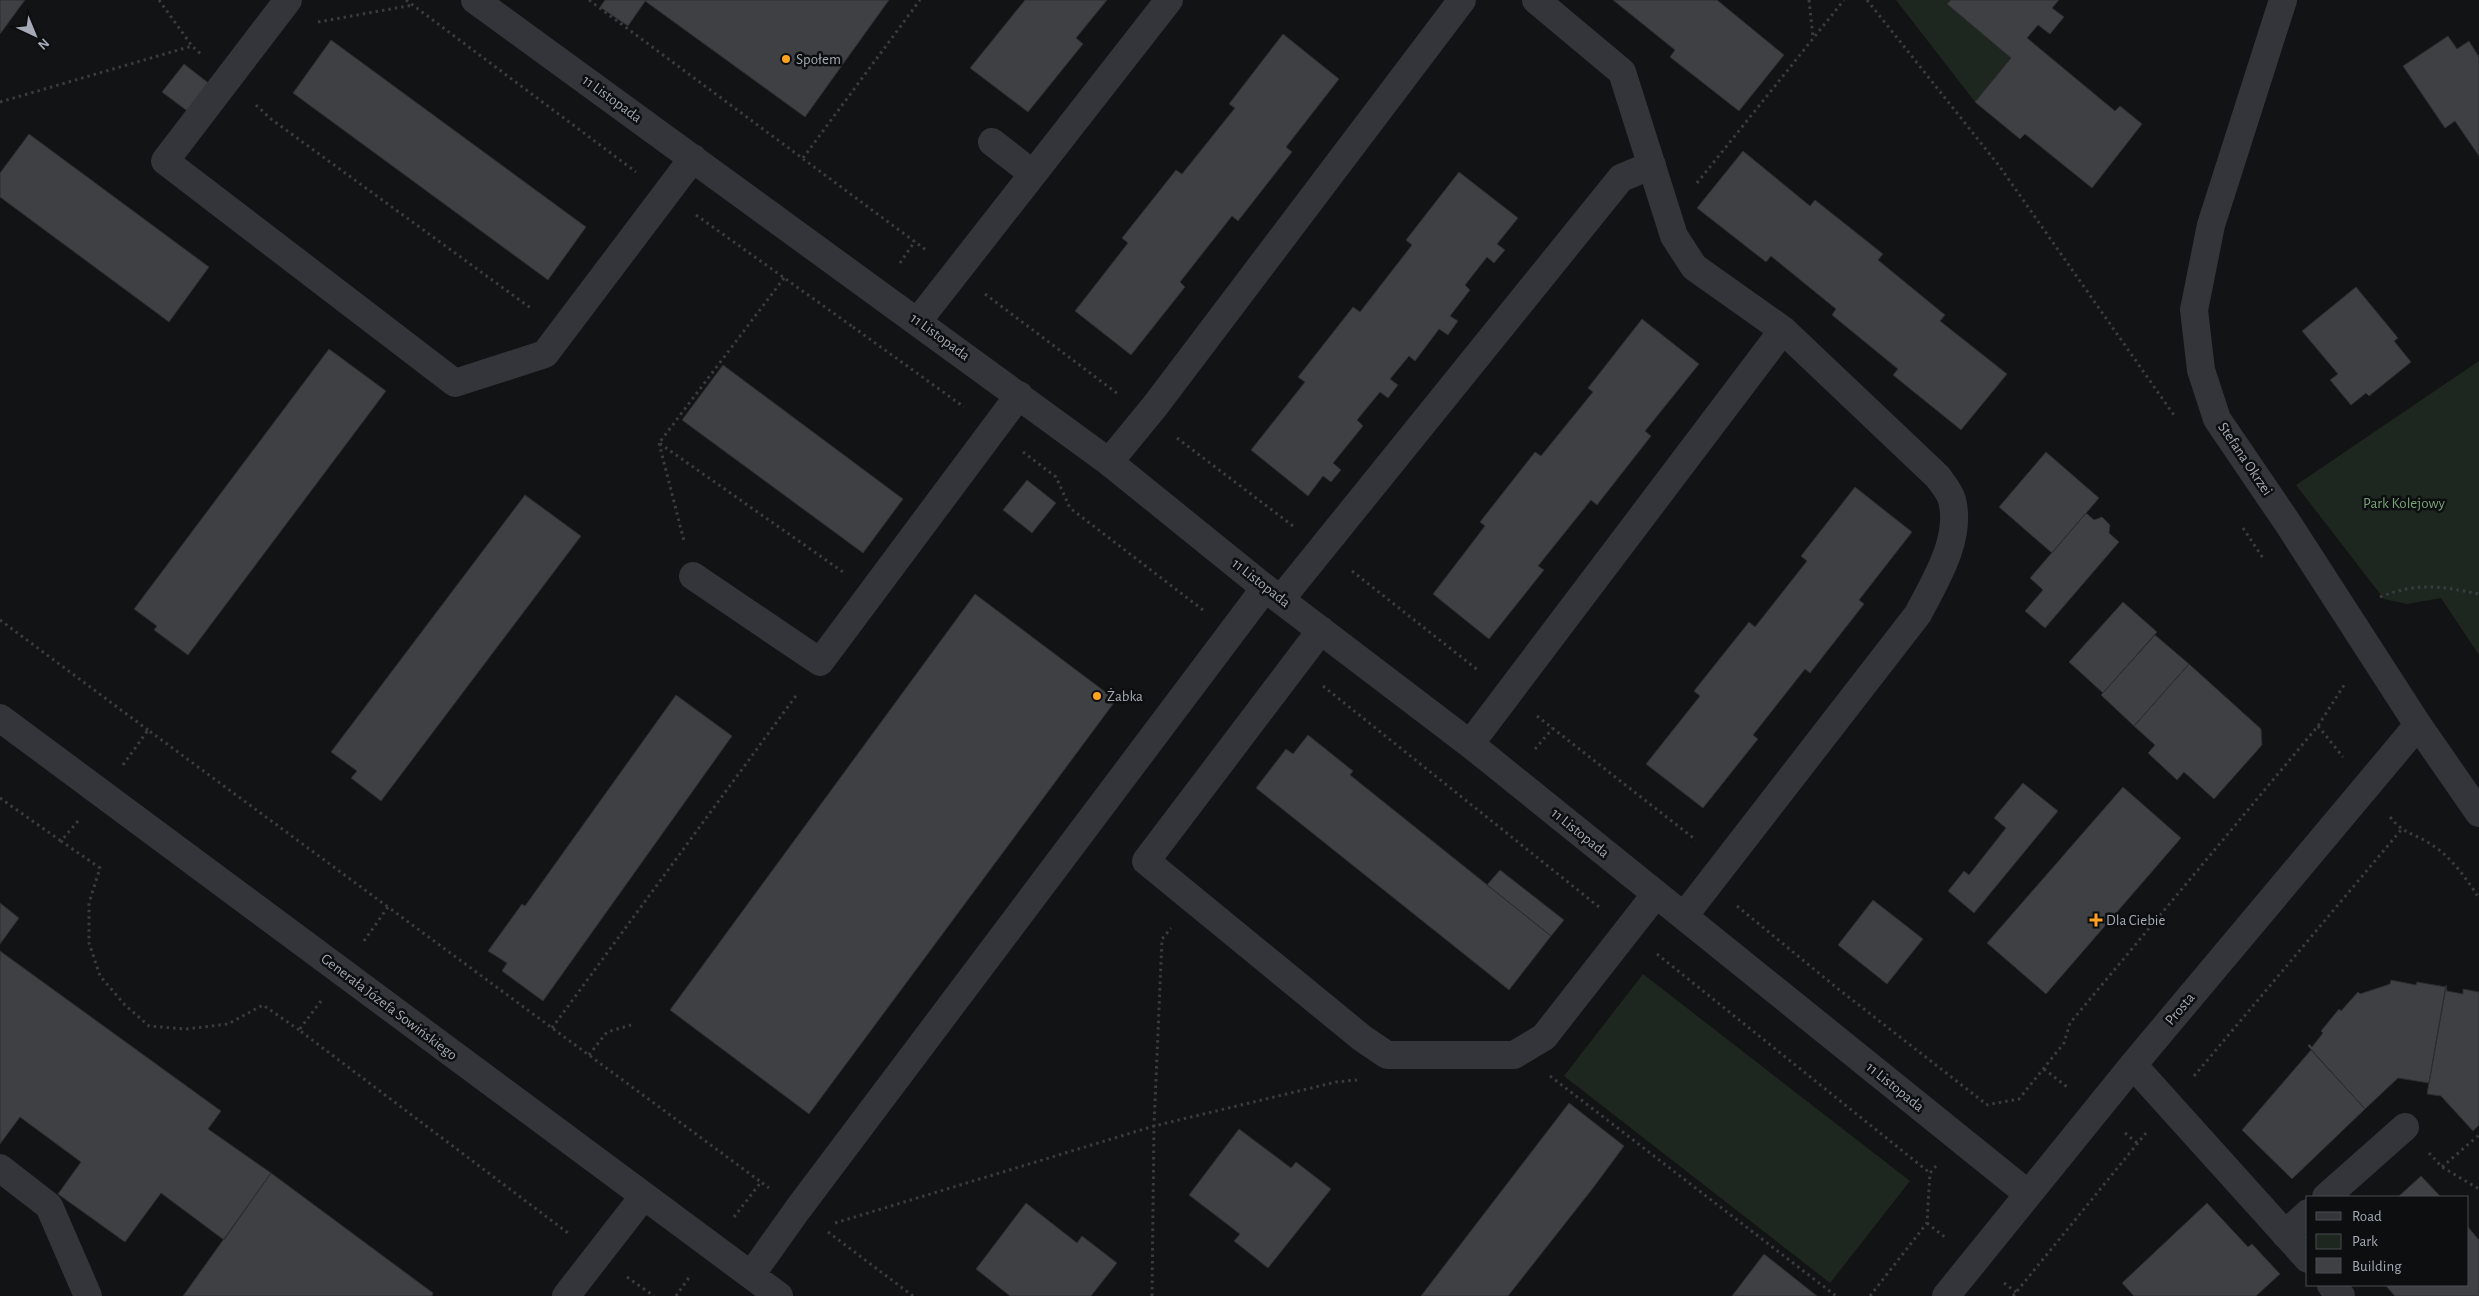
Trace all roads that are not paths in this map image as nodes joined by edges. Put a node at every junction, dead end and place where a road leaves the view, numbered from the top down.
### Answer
1 (288, 0) edge
2 (475, 0) edge
3 (1169, 0) edge
4 (1462, 0) edge
5 (1536, 0) edge
6 (2283, 0) edge
7 (992, 142) dead end
8 (693, 158) junction
9 (1652, 165) junction
10 (1033, 174) junction
11 (918, 321) junction
12 (1783, 330) junction
13 (1019, 395) junction
14 (1109, 462) junction
15 (693, 576) road end
16 (1273, 593) junction
17 (1321, 630) junction
18 (0, 718) edge
19 (2418, 725) junction
20 (1470, 744) junction
21 (2479, 812) edge
22 (1656, 894) junction
23 (1684, 916) junction
24 (2133, 1065) junction
25 (2405, 1126) road end
26 (0, 1168) edge
27 (2027, 1193) junction
28 (643, 1196) junction
29 (2327, 1196) edge
30 (2306, 1215) edge
31 (2285, 1234) junction
32 (2306, 1257) edge
33 (751, 1275) junction
34 (2332, 1286) edge
35 (88, 1296) edge
36 (566, 1296) edge
37 (779, 1296) edge
38 (1946, 1296) edge
39 (2341, 1296) edge

1 - 8 street
2 - 8 street, 11 Listopada
3 - 10 street
4 - 14 street
5 - 9 street
6 - 19 street, Stefana Okrzei
7 - 10 street
8 - 11 street, 11 Listopada
9 - 12 street
9 - 16 street
10 - 11 street
11 - 13 street, 11 Listopada
12 - 20 street
12 - 23 street
13 - 14 street, 11 Listopada
13 - 15 street
14 - 16 street, 11 Listopada
16 - 17 street, 11 Listopada
16 - 33 street
17 - 20 street, 11 Listopada
17 - 22 street
18 - 28 street, Generała Józefa Sowińskiego
19 - 21 street, Stefana Okrzei
19 - 24 street, Prosta
20 - 22 street, 11 Listopada
22 - 23 street, 11 Listopada
23 - 27 street, 11 Listopada
24 - 27 street, Prosta
24 - 31 street
25 - 29 street
26 - 35 street
27 - 38 street, Prosta
28 - 33 street, Generała Józefa Sowińskiego
28 - 36 street
30 - 31 street
31 - 32 street
33 - 37 street, Generała Józefa Sowińskiego
34 - 39 street

